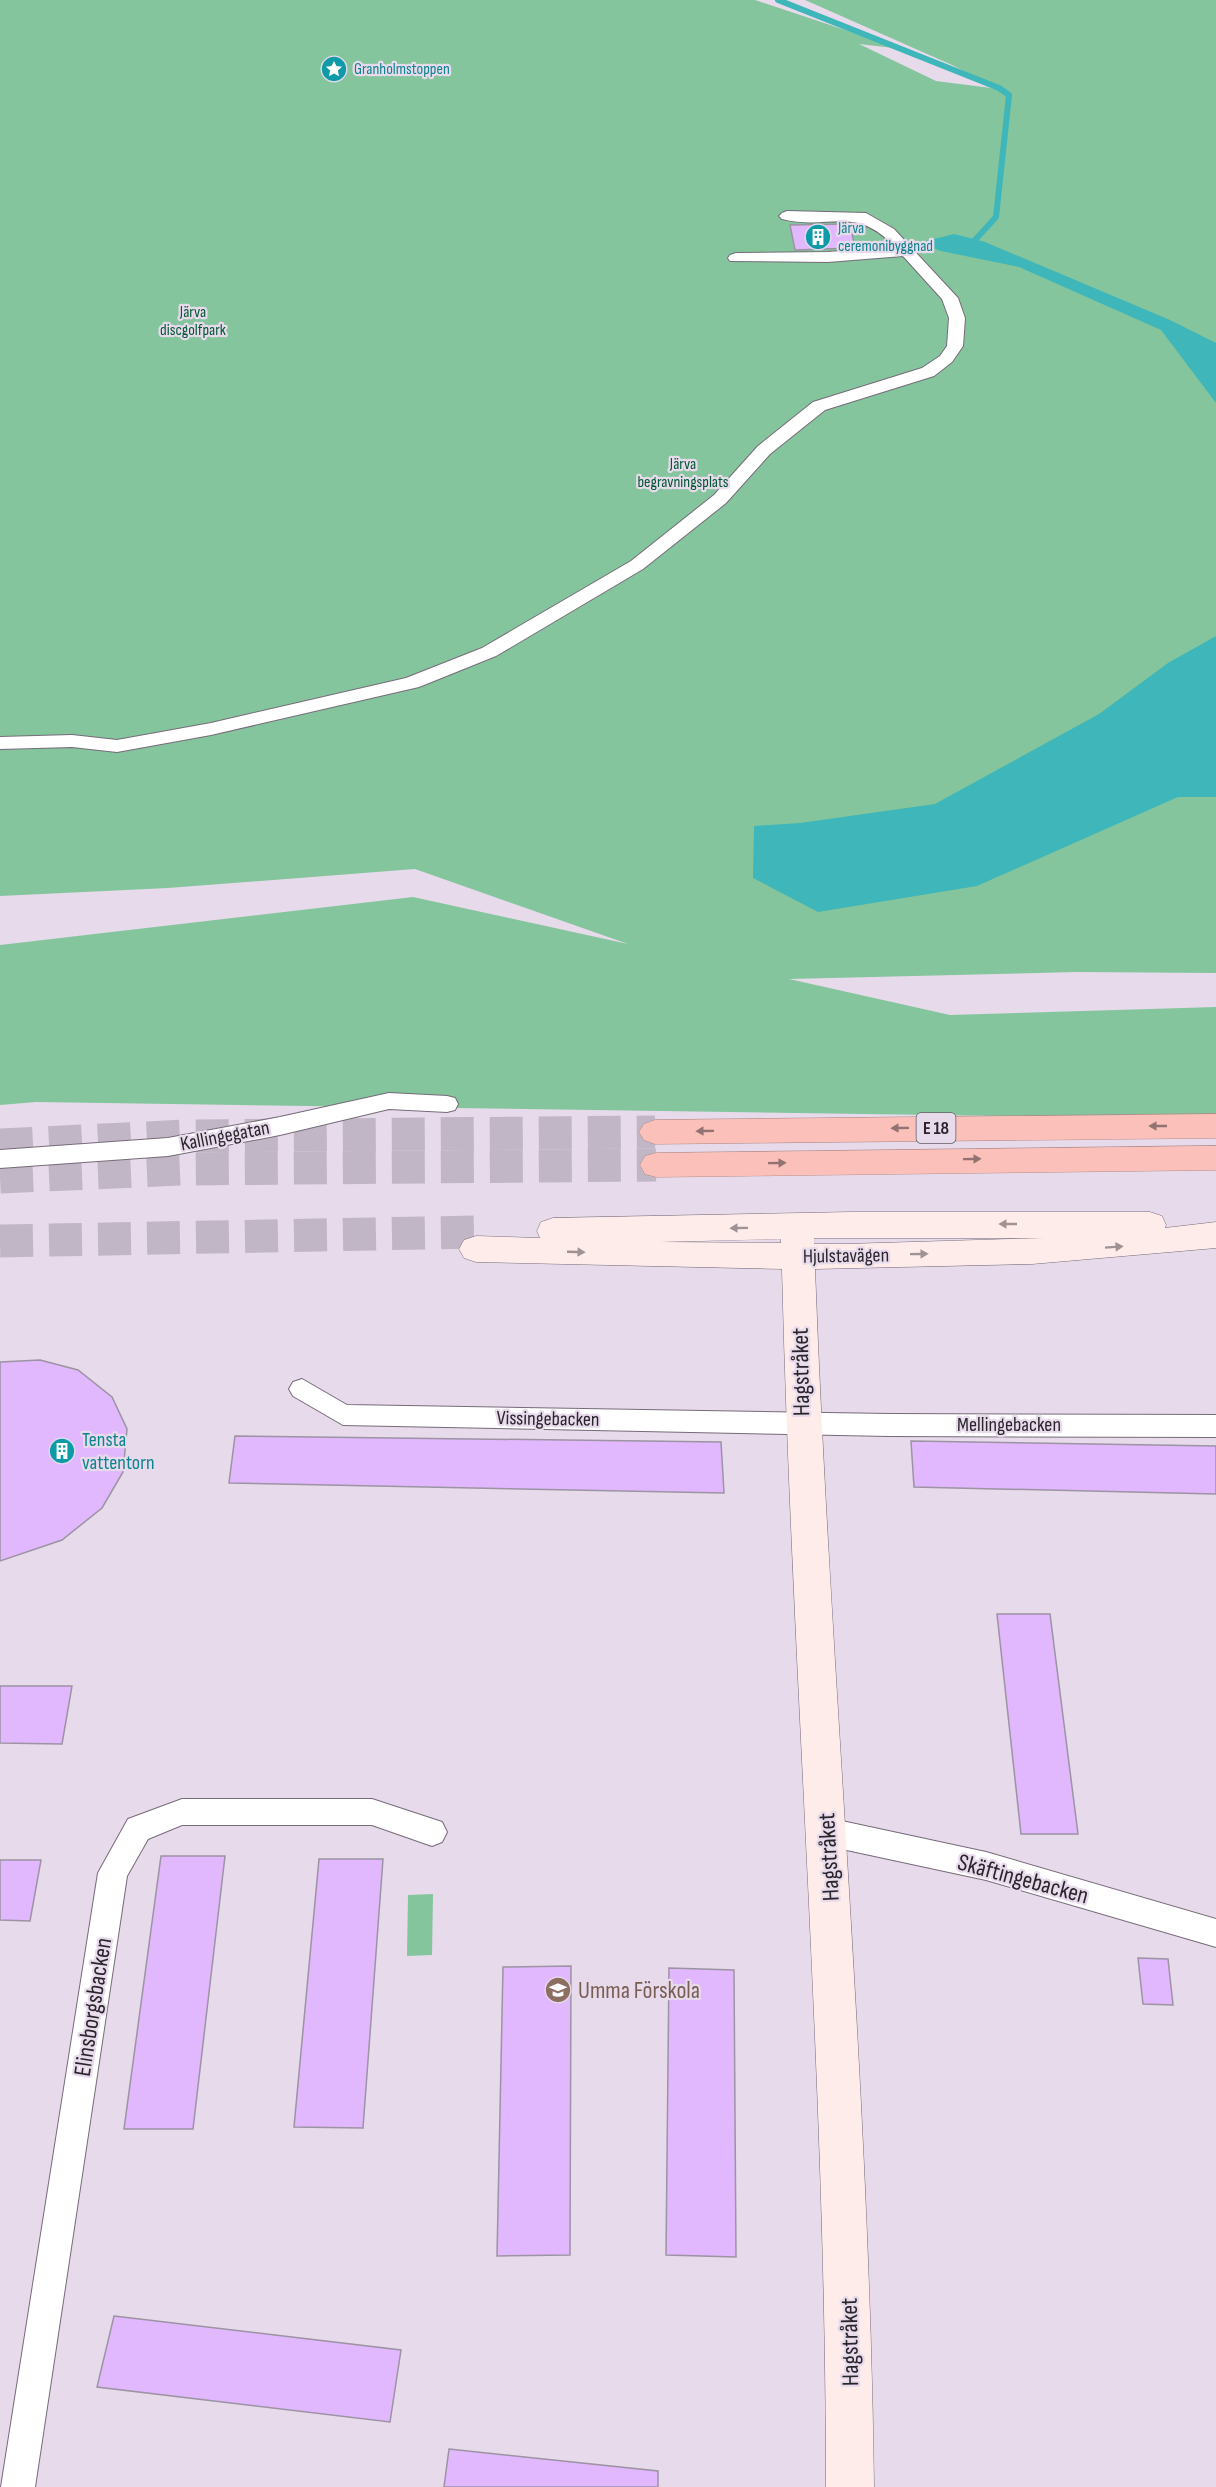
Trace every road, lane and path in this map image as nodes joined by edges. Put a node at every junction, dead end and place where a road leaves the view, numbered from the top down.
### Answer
1 (787, 216) dead end
2 (866, 218) junction
3 (905, 252) junction
4 (736, 258) dead end
5 (0, 743) edge
6 (447, 1104) dead end
7 (1216, 1126) edge
8 (655, 1132) tunnel mouth
9 (1216, 1158) edge
10 (0, 1159) edge
11 (656, 1165) tunnel mouth
12 (1216, 1226) edge
13 (1216, 1235) edge
14 (476, 1241) tunnel mouth
15 (798, 1242) junction
16 (302, 1389) dead end
17 (802, 1423) junction
18 (1216, 1426) edge
19 (432, 1832) dead end
20 (828, 1832) junction
21 (1216, 1933) edge
22 (18, 2487) edge
23 (850, 2487) edge

1 - 2 street
2 - 3 street
2 - 3 street
3 - 4 street
3 - 5 street
6 - 10 street, Kallingegatan
7 -> 8 highway, E 18
11 -> 9 highway, E 18
12 -> 15 main road, Hjulstavägen
15 -> 13 main road, Hjulstavägen
14 - 15 main road, Hjulstavägen
15 - 17 main road, Hagstråket
16 - 17 street, Vissingebacken
17 - 18 street, Mellingebacken
17 - 20 main road, Hagstråket
19 - 22 street, Elinsborgsbacken
20 - 21 street, Skäftingebacken
20 - 23 main road, Hagstråket

